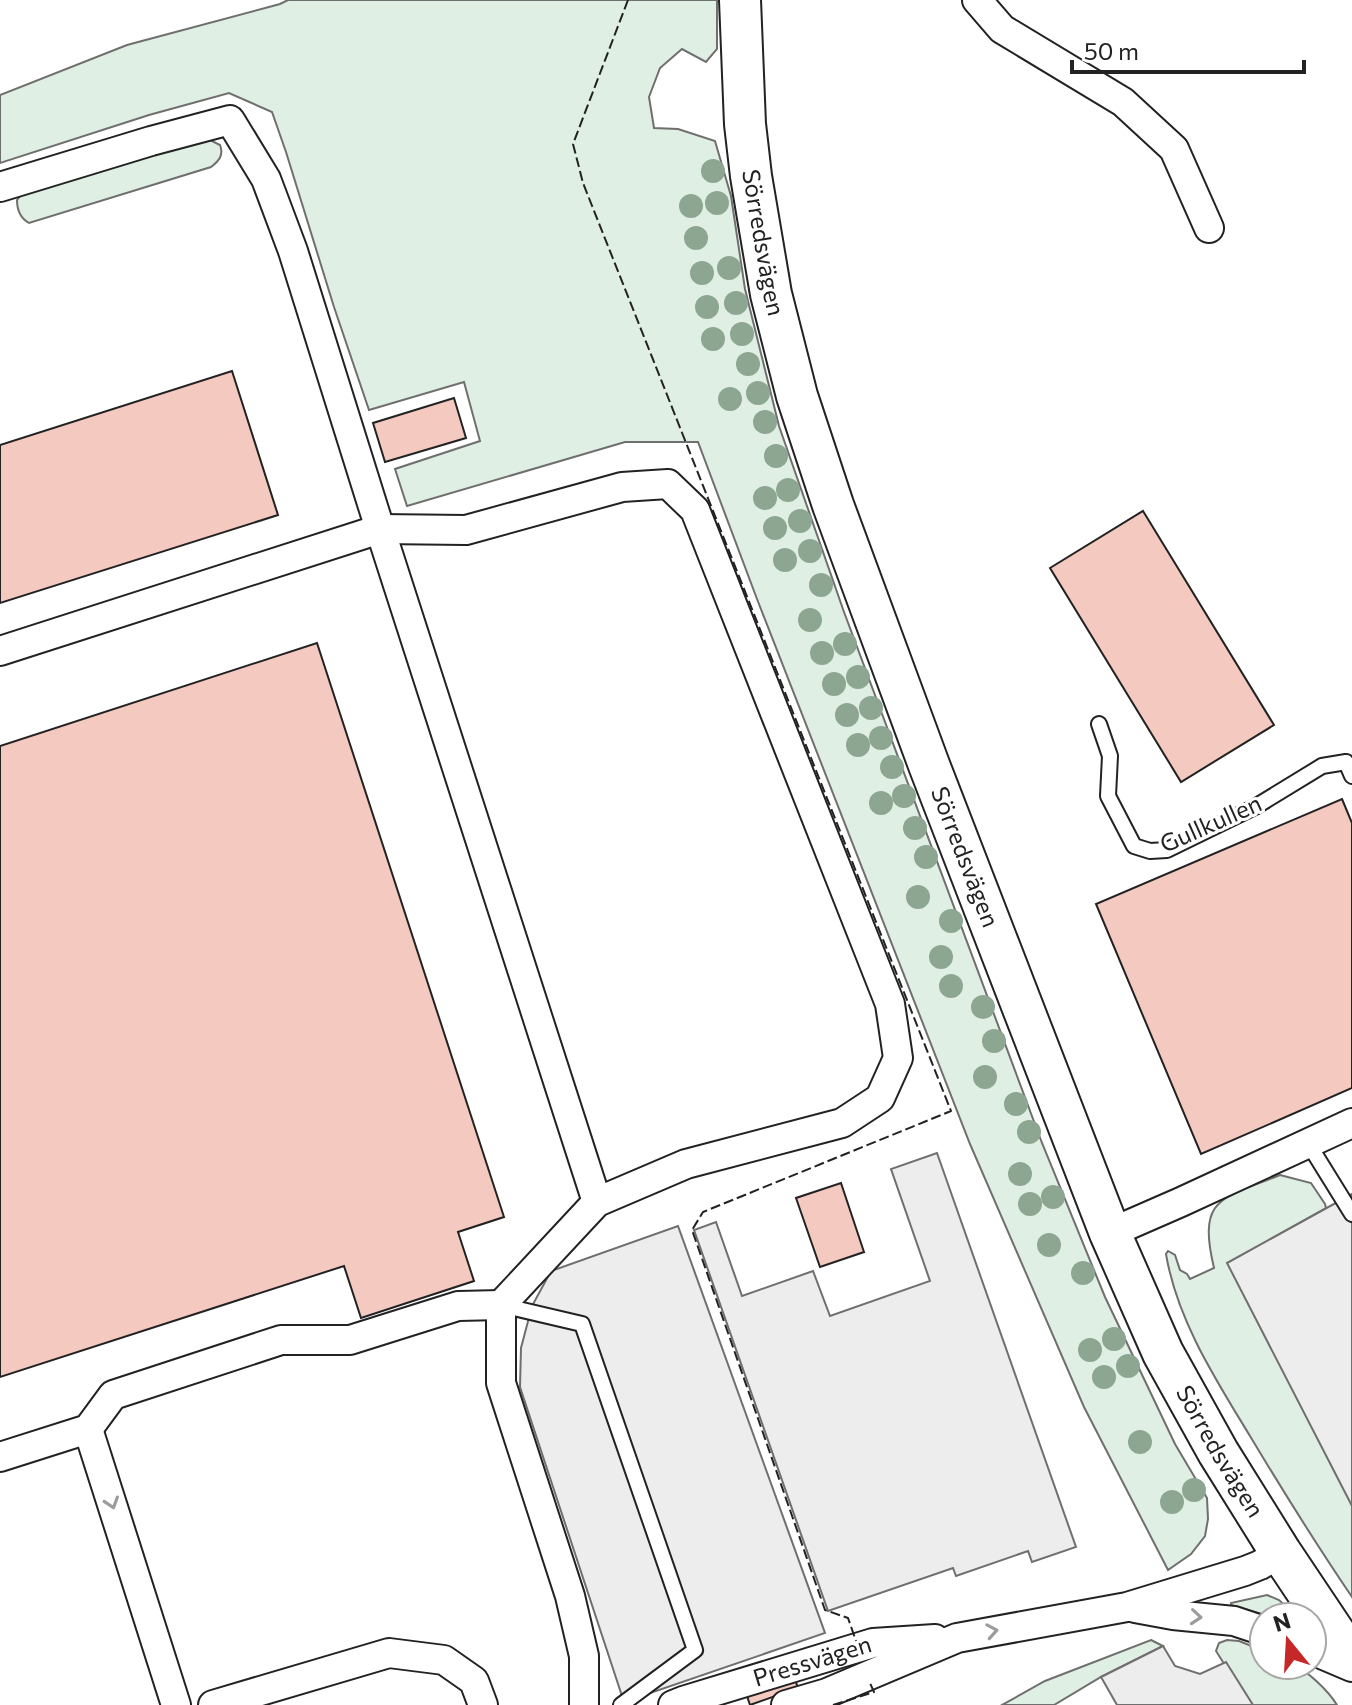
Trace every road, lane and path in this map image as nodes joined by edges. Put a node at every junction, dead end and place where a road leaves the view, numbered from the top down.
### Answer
1 (740, 0) edge
2 (977, 0) edge
3 (0, 187) edge
4 (1209, 228) dead end
5 (380, 529) junction
6 (0, 651) edge
7 (1099, 724) dead end
8 (1352, 776) edge
9 (1352, 1123) edge
10 (1308, 1143) junction
11 (597, 1202) junction
12 (1352, 1214) edge
13 (1110, 1233) junction
14 (501, 1305) junction
15 (88, 1429) junction
16 (0, 1457) edge
17 (1281, 1553) junction
18 (1127, 1607) junction
19 (1248, 1626) edge
20 (957, 1638) junction
21 (1328, 1657) edge
22 (1352, 1659) edge
23 (1352, 1667) edge
24 (176, 1705) edge
25 (213, 1705) edge
26 (483, 1705) edge
27 (584, 1705) edge
28 (621, 1705) edge
29 (673, 1705) edge
30 (786, 1705) edge

1 - 13 street, Sörredsvägen
2 - 4 street
3 - 5 street
5 - 6 street
5 - 11 street
5 - 11 street
7 - 8 lane, Gullkullen
9 - 10 street
10 - 12 lane
10 - 13 street
11 - 14 street
13 - 17 street, Sörredsvägen
14 - 15 street
14 - 27 street
14 - 28 lane
15 - 16 street
15 -> 24 street
17 - 18 street, Pressvägen
17 - 22 street, Sörredsvägen
18 -> 19 street, Pressvägen
20 -> 18 street, Pressvägen
20 - 29 street, Pressvägen
20 - 30 street, Pressvägen
21 - 23 street
25 - 26 street

